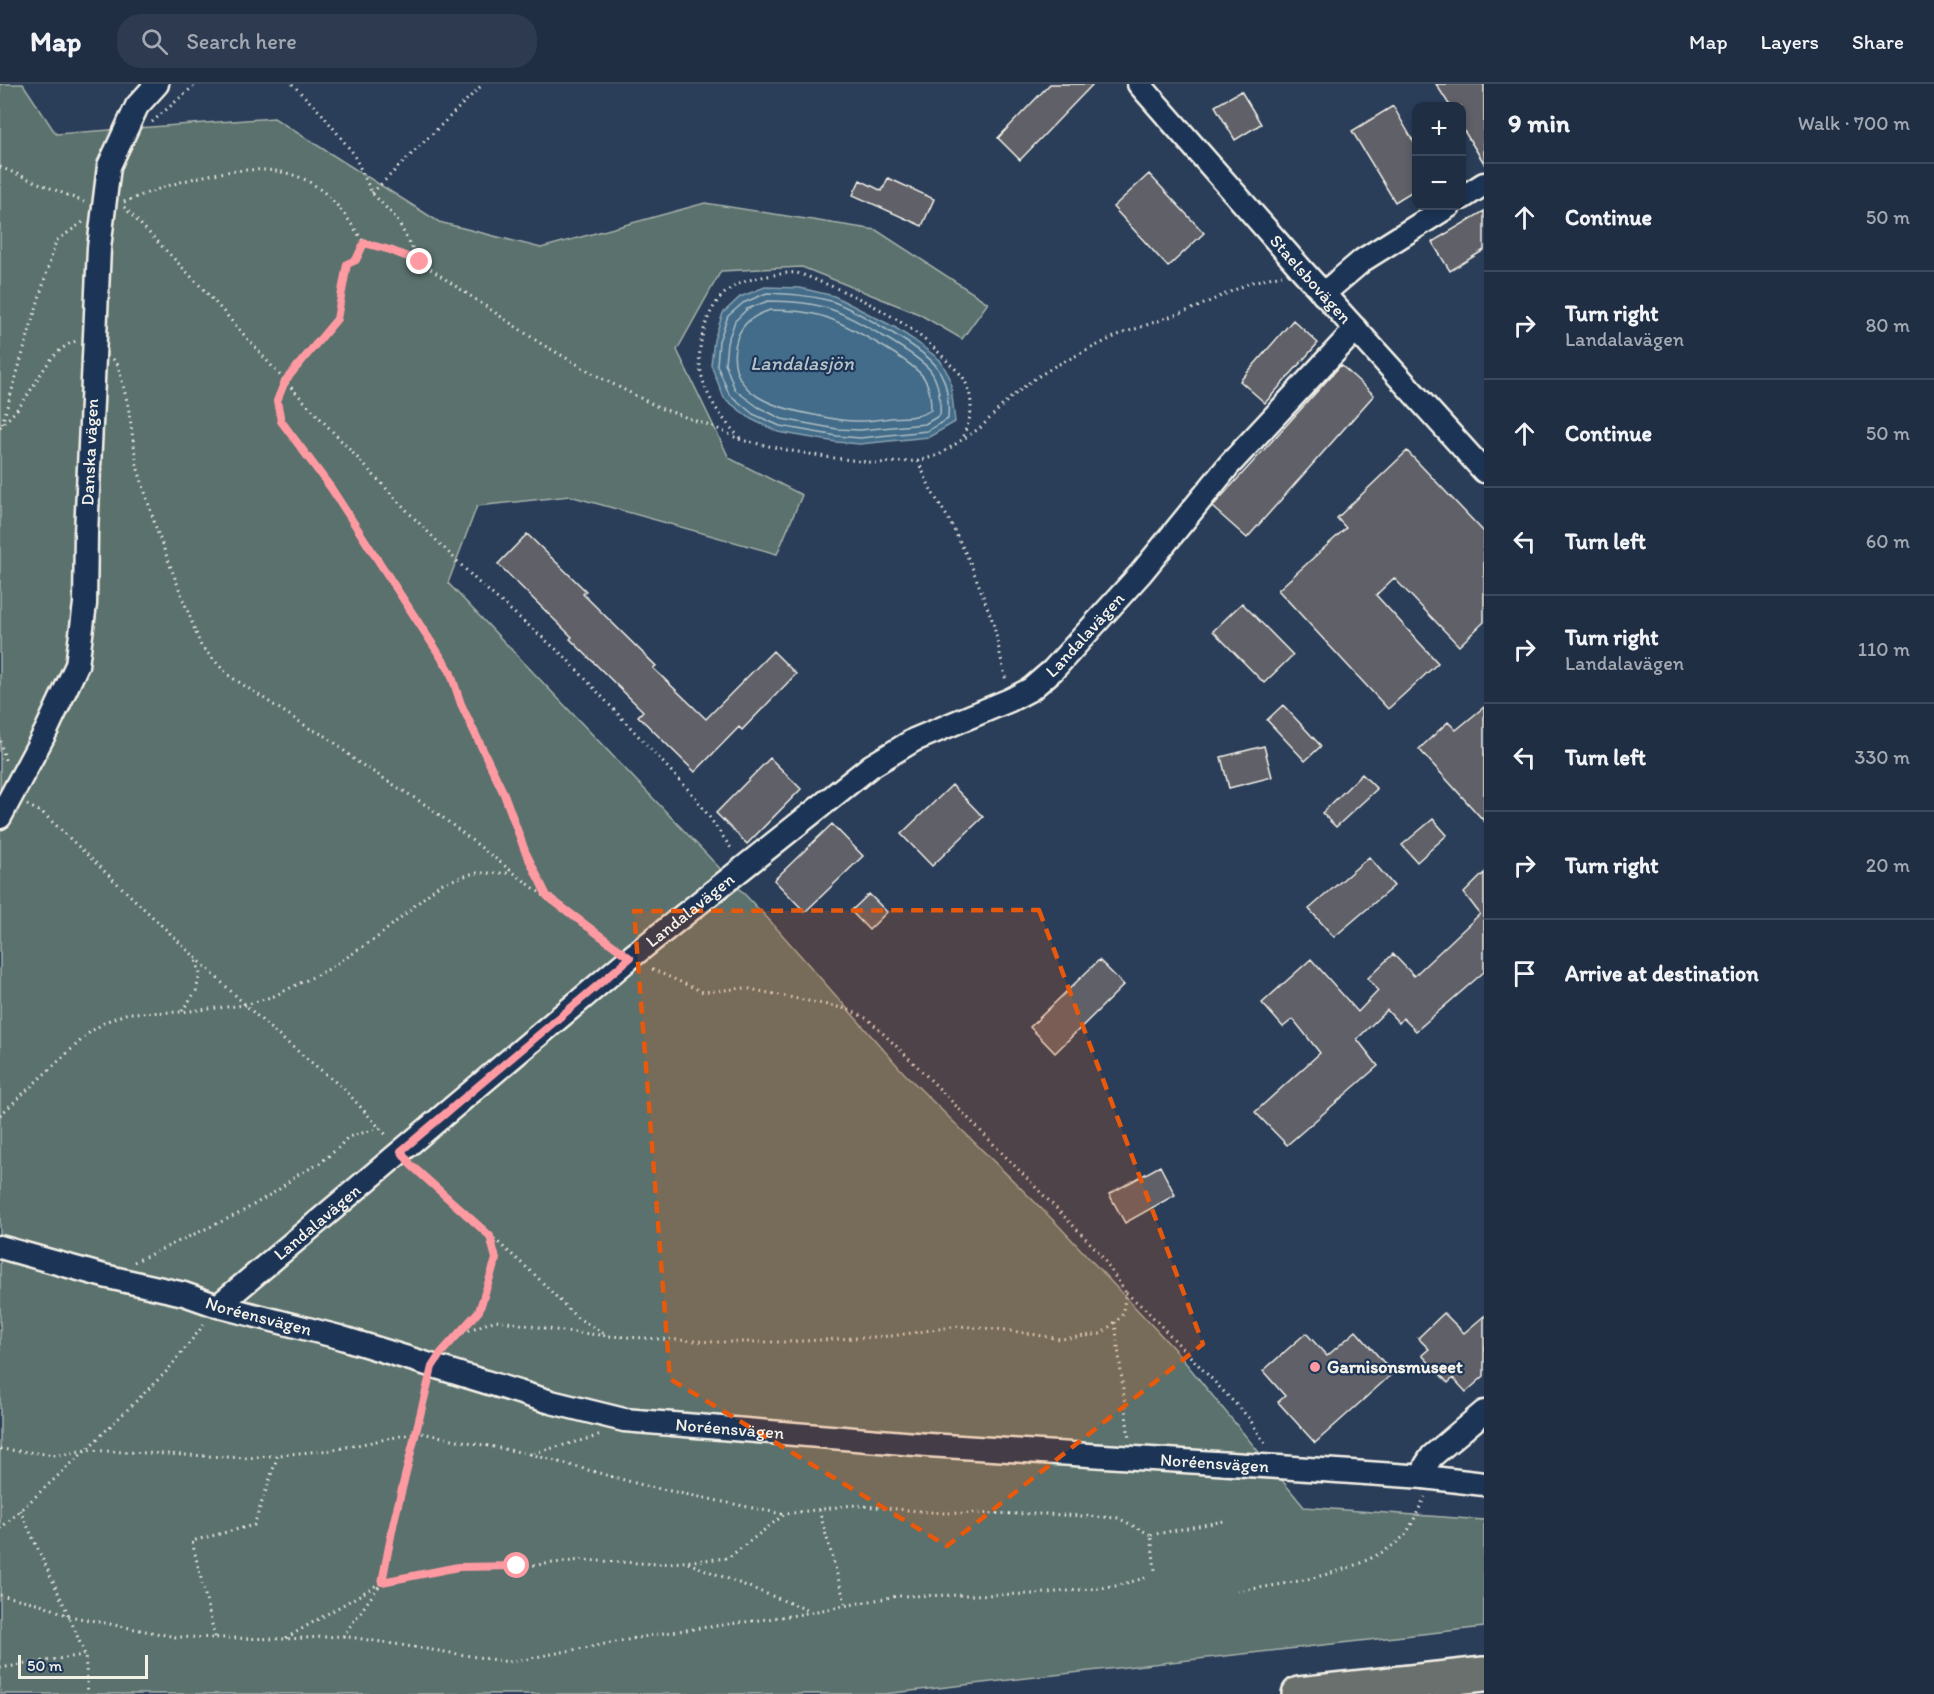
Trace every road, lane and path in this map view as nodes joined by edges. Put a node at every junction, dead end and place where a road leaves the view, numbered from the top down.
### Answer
1 (157, 84) edge
2 (196, 84) edge
3 (292, 84) edge
4 (483, 84) edge
5 (1139, 84) edge
6 (118, 147) junction
7 (0, 167) edge
8 (1484, 184) edge
9 (372, 193) junction
10 (1466, 195) edge
11 (88, 204) dead end
12 (1443, 210) edge
13 (87, 219) dead end
14 (364, 243) junction
15 (420, 262) junction
16 (1302, 270) junction
17 (1323, 294) junction
18 (1356, 329) junction
19 (95, 334) junction
20 (285, 381) junction
21 (1, 426) edge
22 (741, 440) junction
23 (961, 441) junction
24 (918, 461) junction
25 (1484, 471) edge
26 (1010, 700) junction
27 (0, 741) edge
28 (12, 797) junction
29 (0, 817) edge
30 (744, 867) junction
31 (513, 873) junction
32 (547, 896) junction
33 (630, 958) junction
34 (195, 959) junction
35 (245, 1005) junction
36 (180, 1012) junction
37 (0, 1115) edge
38 (380, 1128) junction
39 (401, 1151) junction
40 (490, 1236) junction
41 (0, 1247) edge
42 (104, 1276) junction
43 (1126, 1293) junction
44 (218, 1306) junction
45 (1115, 1322) junction
46 (459, 1334) junction
47 (608, 1336) junction
48 (432, 1367) junction
49 (1484, 1412) edge
50 (416, 1433) junction
51 (607, 1434) dead end
52 (0, 1449) edge
53 (86, 1450) junction
54 (530, 1454) junction
55 (278, 1455) junction
56 (1131, 1457) junction
57 (1279, 1467) junction
58 (1429, 1478) junction
59 (1484, 1484) edge
60 (819, 1509) junction
61 (20, 1510) junction
62 (783, 1515) junction
63 (1224, 1521) dead end
64 (0, 1529) edge
65 (1151, 1535) junction
66 (685, 1562) junction
67 (1155, 1569) dead end
68 (1145, 1578) dead end
69 (382, 1582) junction
70 (1237, 1591) dead end
71 (0, 1595) edge
72 (846, 1606) junction
73 (812, 1612) junction
74 (69, 1616) junction
75 (343, 1636) junction
76 (215, 1637) junction
77 (285, 1639) junction
78 (85, 1654) junction
79 (0, 1668) edge
80 (1484, 1674) edge
81 (88, 1694) edge
82 (1299, 1694) edge

1 - 6 street, Danska vägen
2 - 6 path
3 - 9 path
4 - 9 path
5 - 16 street, Staelsbovägen
6 - 19 street, Danska vägen
7 - 11 path
8 - 10 street
9 - 15 path
12 - 17 street
13 - 21 path
14 - 15 path
14 - 20 path
14 - 20 path
15 - 22 path
16 - 17 street, Staelsbovägen
16 - 23 path
17 - 18 street, Staelsbovägen
18 - 25 street, Staelsbovägen
18 - 26 street, Landalavägen
19 - 21 path
19 - 28 street, Danska vägen
19 - 31 path
20 - 30 path
20 - 32 path
22 - 23 path
22 - 24 path
23 - 24 path
24 - 26 path
26 - 30 street, Landalavägen
27 - 28 path
28 - 29 street, Danska vägen
28 - 34 path
30 - 33 street, Landalavägen
31 - 32 path
31 - 35 path
32 - 33 path
33 - 39 street, Landalavägen
33 - 43 path
34 - 35 path
34 - 36 path
35 - 36 path
35 - 38 path
36 - 37 path
38 - 39 path
38 - 42 path
39 - 40 path
39 - 44 street, Landalavägen
40 - 46 path
40 - 47 path
41 - 42 street, Noréensvägen
42 - 44 street, Noréensvägen
43 - 45 path
43 - 57 path
44 - 48 street, Noréensvägen
44 - 53 path
45 - 47 path
45 - 56 path
46 - 47 path
46 - 48 path
48 - 50 path
48 - 56 street, Noréensvägen
49 - 58 street
50 - 54 path
50 - 55 path
50 - 69 path
51 - 54 path
52 - 53 path
53 - 55 path
53 - 61 path
54 - 62 path
55 - 76 path
56 - 57 street, Noréensvägen
57 - 58 street, Noréensvägen
58 - 59 street, Noréensvägen
58 - 70 path
60 - 62 path
60 - 65 path
60 - 72 path
61 - 64 path
61 - 74 path
62 - 66 path
63 - 65 path
65 - 67 path
66 - 69 path
66 - 73 path
68 - 72 path
69 - 75 path
69 - 77 path
71 - 74 path
72 - 73 path
73 - 75 path
74 - 76 path
74 - 78 path
75 - 77 path
76 - 77 path
78 - 79 path
78 - 81 path
80 - 82 highway

